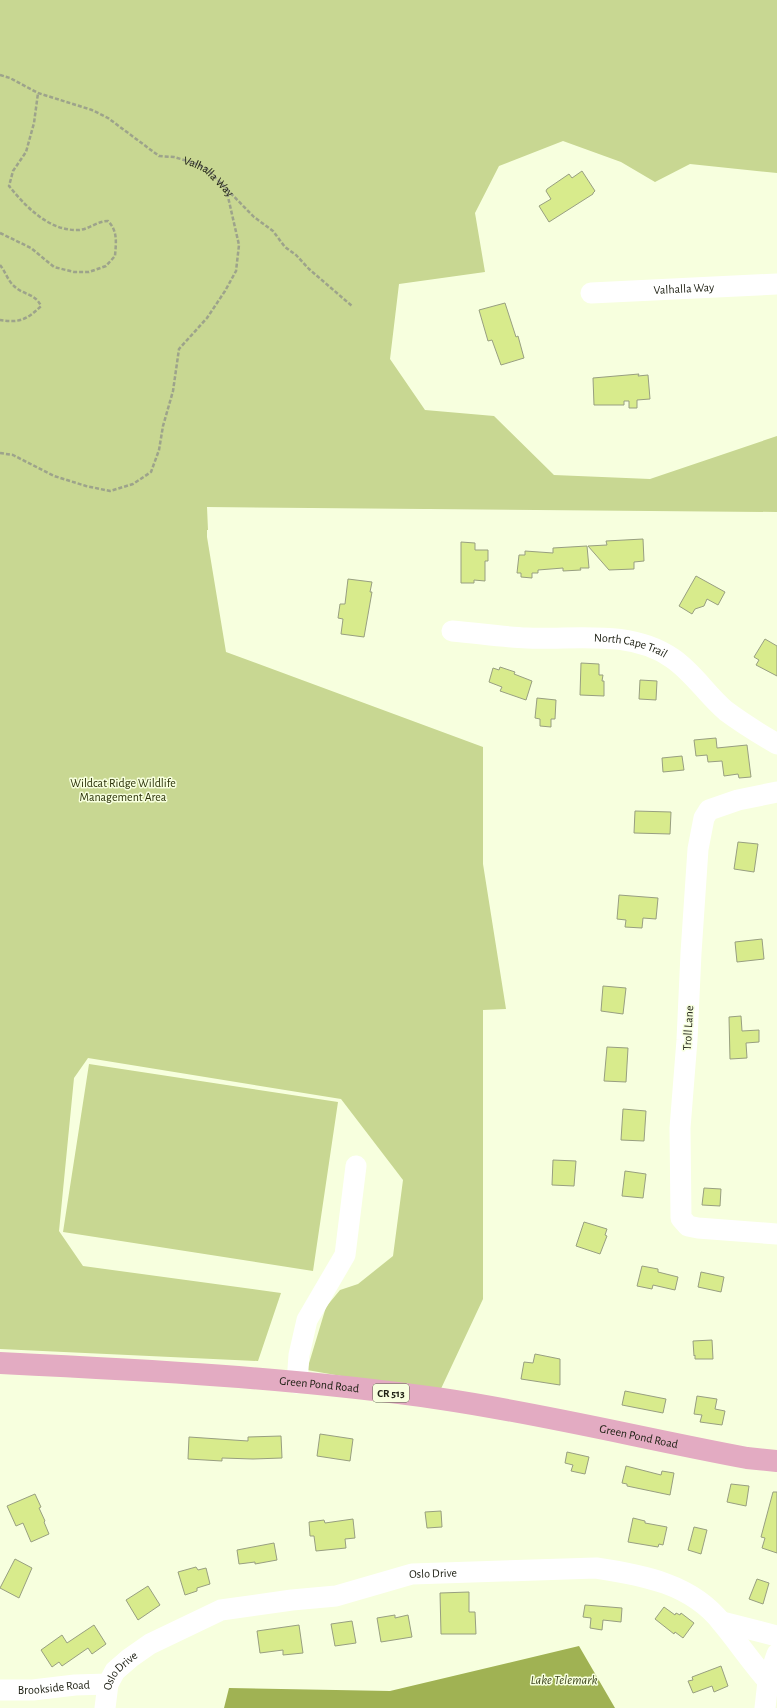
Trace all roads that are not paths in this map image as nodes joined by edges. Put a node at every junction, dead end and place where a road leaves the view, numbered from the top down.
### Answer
1 (777, 284) edge
2 (591, 293) dead end
3 (452, 631) dead end
4 (777, 744) edge
5 (777, 792) edge
6 (356, 1166) dead end
7 (777, 1234) edge
8 (0, 1363) edge
9 (297, 1383) junction
10 (777, 1461) edge
11 (722, 1622) junction
12 (777, 1636) edge
13 (777, 1654) edge
14 (768, 1681) junction
15 (108, 1684) junction
16 (0, 1690) edge
17 (105, 1708) edge
18 (765, 1708) edge

1 - 2 street, Valhalla Way
3 - 4 street, North Cape Trail
5 - 7 street, Troll Lane
6 - 9 street
8 - 9 main road, Green Pond Road / CR 513
9 - 10 main road, Green Pond Road / CR 513
11 - 12 street
11 - 14 street, Oslo Drive
11 - 15 street, Oslo Drive
13 - 14 street
14 - 18 street
15 - 16 street, Brookside Road
15 - 17 street, Oslo Drive

